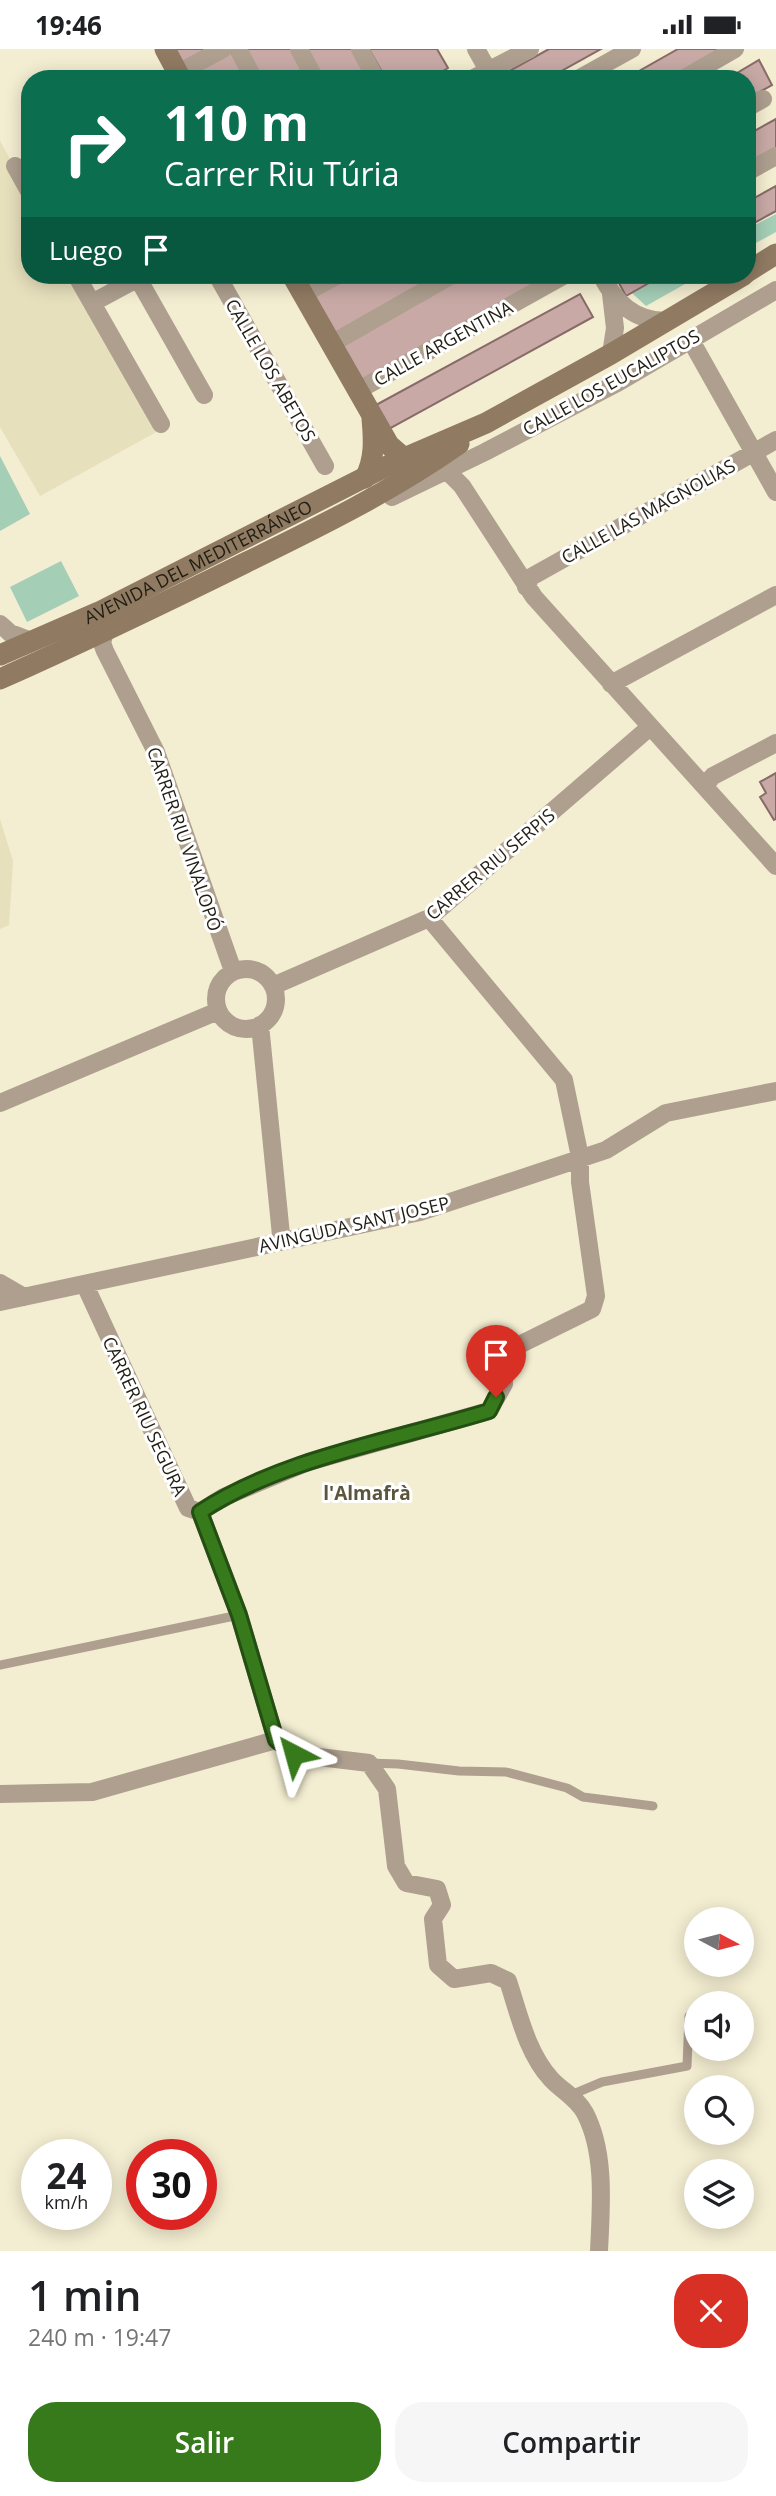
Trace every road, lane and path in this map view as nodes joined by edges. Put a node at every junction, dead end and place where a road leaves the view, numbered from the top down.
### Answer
1 (165, 49) edge
2 (223, 49) edge
3 (238, 49) edge
4 (299, 49) edge
5 (360, 49) edge
6 (476, 49) edge
7 (530, 49) edge
8 (632, 49) edge
9 (735, 49) edge
10 (177, 70) edge
11 (190, 70) edge
12 (249, 70) edge
13 (310, 70) edge
14 (371, 70) edge
15 (482, 70) edge
16 (494, 70) edge
17 (594, 70) edge
18 (699, 70) edge
19 (776, 156) edge
20 (15, 166) dead end
21 (756, 167) edge
22 (21, 177) edge
23 (776, 254) edge
24 (756, 267) edge
25 (81, 284) edge
26 (126, 284) edge
27 (144, 284) edge
28 (221, 284) edge
29 (297, 284) edge
30 (321, 284) edge
31 (436, 284) edge
32 (549, 284) edge
33 (606, 284) edge
34 (728, 284) edge
35 (776, 290) edge
36 (303, 294) junction
37 (611, 294) junction
38 (92, 303) junction
39 (666, 321) junction
40 (694, 337) junction
41 (331, 344) junction
42 (611, 354) junction
43 (357, 391) junction
44 (204, 395) dead end
45 (372, 417) junction
46 (486, 422) junction
47 (161, 424) dead end
48 (776, 440) edge
49 (754, 452) junction
50 (397, 457) junction
51 (325, 466) dead end
52 (435, 468) junction
53 (365, 478) junction
54 (776, 492) edge
55 (344, 512) junction
56 (299, 536) junction
57 (526, 587) junction
58 (776, 595) edge
59 (0, 624) edge
60 (104, 632) junction
61 (31, 641) junction
62 (0, 655) edge
63 (0, 678) edge
64 (611, 684) junction
65 (650, 727) junction
66 (776, 743) edge
67 (704, 786) junction
68 (776, 866) edge
69 (429, 919) junction
70 (233, 971) junction
71 (273, 986) junction
72 (218, 1011) junction
73 (260, 1025) junction
74 (776, 1091) edge
75 (0, 1103) edge
76 (580, 1157) junction
77 (285, 1241) junction
78 (0, 1283) edge
79 (85, 1285) junction
80 (24, 1297) junction
81 (0, 1302) edge
82 (200, 1512) junction
83 (239, 1615) junction
84 (0, 1665) edge
85 (276, 1740) junction
86 (369, 1763) junction
87 (0, 1794) edge
88 (653, 1806) dead end
89 (687, 2061) edge
90 (571, 2095) junction
91 (599, 2251) edge

1 - 10 street
2 - 11 street
3 - 12 street
4 - 13 street
5 - 14 street
6 - 15 street
7 - 16 street
8 - 17 street
9 - 18 street
19 - 21 street
20 - 22 street
23 - 24 street, AVENIDA DEL MEDITERRÁNEO
25 - 38 street
26 - 38 street
27 - 44 street
28 - 51 street, CALLE LOS ABETOS
29 - 36 street
30 - 36 street
31 - 41 street
32 - 43 street, CALLE ARGENTINA
33 - 37 street
34 - 39 street, AVENIDA DEL MEDITERRÁNEO
35 - 40 street, CALLE LOS EUCALIPTOS
36 - 41 street
37 - 39 street
37 - 42 street
38 - 47 street
39 - 42 street, AVENIDA DEL MEDITERRÁNEO
40 - 49 street
40 - 52 street, CALLE LOS EUCALIPTOS
41 - 43 street
42 - 46 street, AVENIDA DEL MEDITERRÁNEO
43 - 45 street
45 - 50 street
45 - 53 street
46 - 50 street, AVENIDA DEL MEDITERRÁNEO
46 - 52 street, AVENIDA DEL MEDITERRÁNEO
48 - 49 street, CALLE LAS MAGNOLIAS
49 - 54 street
49 - 57 street, CALLE LAS MAGNOLIAS
50 - 52 street
50 - 53 street, AVENIDA DEL MEDITERRÁNEO
50 - 55 street, AVENIDA DEL MEDITERRÁNEO
52 - 55 street, AVENIDA DEL MEDITERRÁNEO
52 - 56 street, AVENIDA DEL MEDITERRÁNEO
52 - 57 street
53 - 61 street, AVENIDA DEL MEDITERRÁNEO
55 - 56 street, AVENIDA DEL MEDITERRÁNEO
56 - 60 street, AVENIDA DEL MEDITERRÁNEO
57 - 64 street
58 - 64 street
59 - 61 street
60 - 63 street, AVENIDA DEL MEDITERRÁNEO
60 - 70 street, CARRER RIU VINALOPÓ
61 - 62 street, AVENIDA DEL MEDITERRÁNEO
64 - 65 street
65 - 67 street
65 - 69 street, CARRER RIU SERPIS
66 - 67 street
67 - 68 street
69 - 71 street, CARRER RIU SERPIS
69 - 76 street
70 - 71 street
70 - 72 street
71 - 73 street
72 - 73 street
72 - 75 street
73 - 77 street
74 - 76 street, AVINGUDA SANT JOSEP
76 - 77 street, AVINGUDA SANT JOSEP
76 - 82 street
77 - 79 street, AVINGUDA SANT JOSEP
78 - 80 street
79 - 80 street, AVINGUDA SANT JOSEP
79 - 82 street, CARRER RIU SEGURA
80 - 81 street, AVINGUDA SANT JOSEP
82 - 83 street, CARRER RIU SEGURA
83 - 84 lane
83 - 85 street, CARRER RIU SEGURA
85 - 86 street
85 - 87 street
86 - 88 lane
86 - 90 street
89 - 90 lane
90 - 91 street

